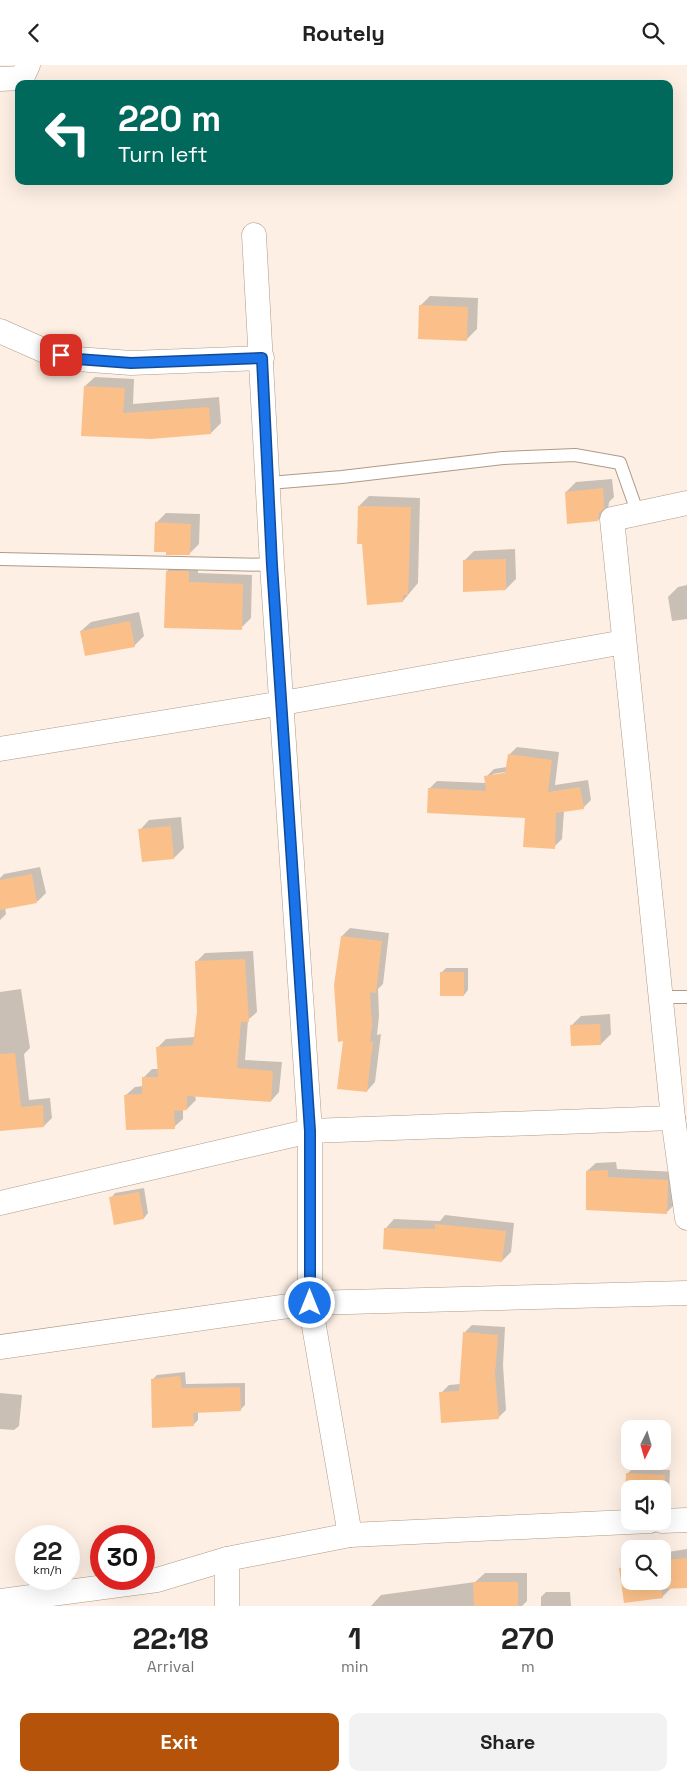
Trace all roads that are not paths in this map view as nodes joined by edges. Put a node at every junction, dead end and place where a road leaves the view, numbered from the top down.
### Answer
1 (28, 65) edge
2 (0, 79) edge
3 (254, 235) dead end
4 (0, 331) edge
5 (262, 358) junction
6 (269, 483) junction
7 (687, 503) edge
8 (638, 514) junction
9 (0, 559) edge
10 (272, 565) junction
11 (624, 642) junction
12 (282, 703) junction
13 (0, 749) edge
14 (660, 997) junction
15 (687, 997) edge
16 (673, 1118) junction
17 (310, 1131) junction
18 (0, 1203) edge
19 (687, 1218) edge
20 (687, 1293) edge
21 (310, 1303) junction
22 (0, 1347) edge
23 (687, 1520) edge
24 (671, 1521) edge
25 (621, 1522) edge
26 (350, 1535) junction
27 (227, 1559) junction
28 (2, 1603) edge
29 (227, 1606) edge

1 - 2 street
3 - 5 street
4 - 5 street
5 - 6 street
6 - 8 lane
6 - 10 street
7 - 8 street
8 - 11 street
9 - 10 lane
10 - 12 street
11 - 12 street
11 - 14 street
12 - 13 street
12 - 17 street
14 - 15 lane
14 - 16 street
16 - 17 street
16 - 19 street
17 - 18 street
17 - 21 street
20 - 21 street
21 - 22 street
21 - 26 street
23 - 24 street
25 - 26 street
26 - 27 street
27 - 28 street
27 - 29 street

